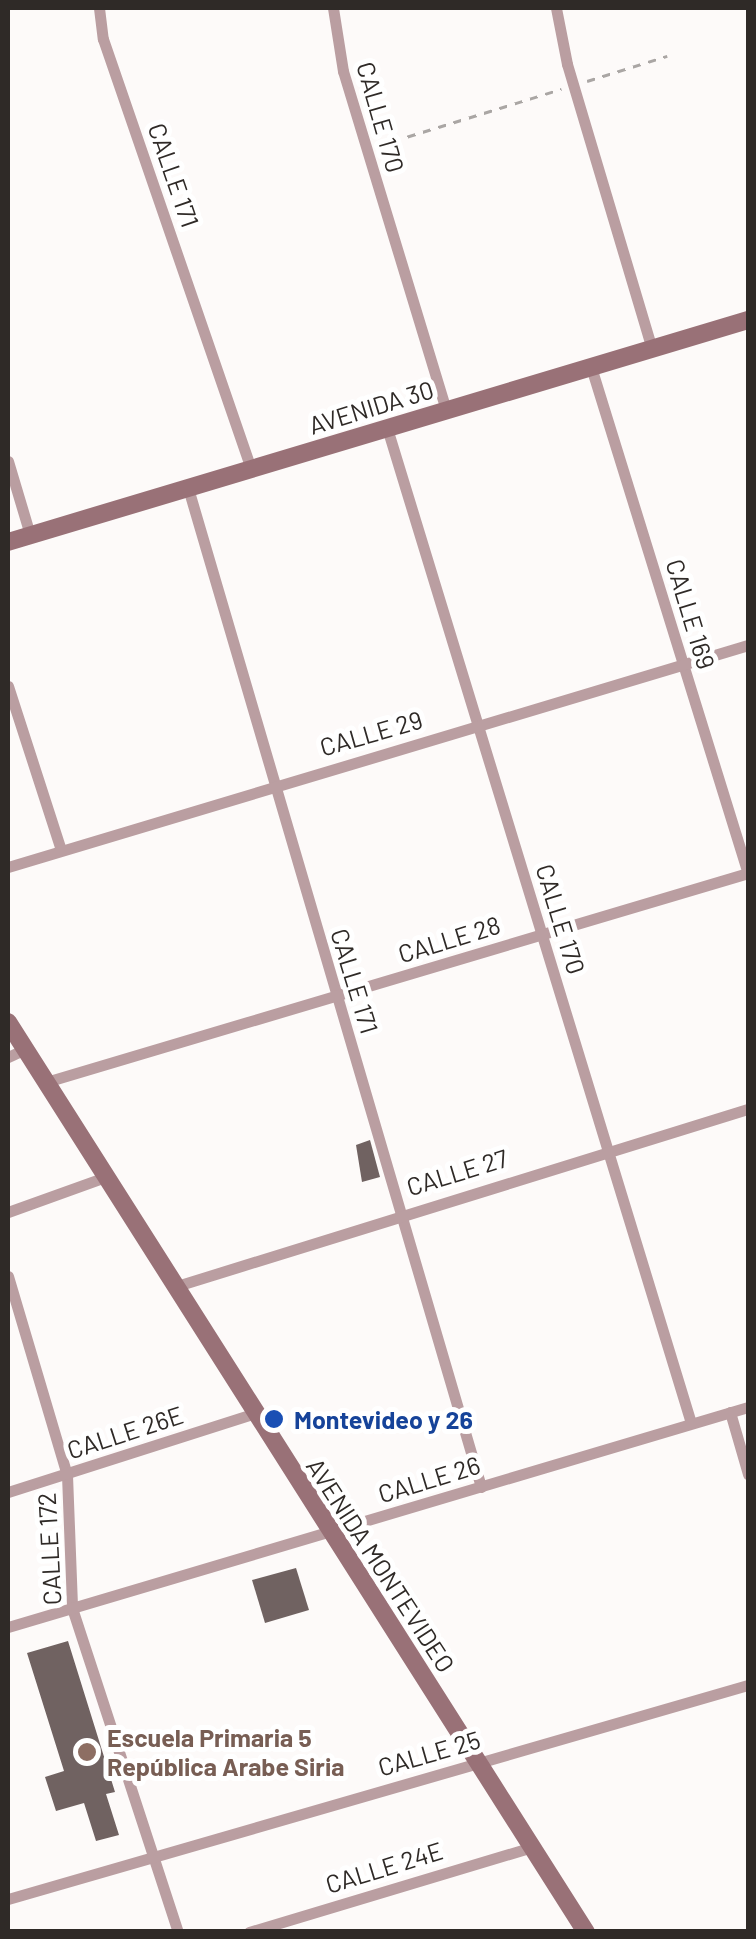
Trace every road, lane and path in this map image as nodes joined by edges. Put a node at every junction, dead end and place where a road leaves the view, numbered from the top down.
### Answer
1 (99, 8) edge
2 (333, 8) edge
3 (556, 8) edge
4 (667, 56) dead end
5 (573, 85) junction
6 (366, 149) junction
7 (748, 320) edge
8 (652, 348) junction
9 (591, 367) junction
10 (446, 410) junction
11 (388, 428) junction
12 (8, 461) edge
13 (251, 469) junction
14 (188, 488) junction
15 (30, 535) junction
16 (8, 542) edge
17 (748, 645) edge
18 (683, 666) junction
19 (8, 686) edge
20 (478, 725) junction
21 (273, 786) junction
22 (61, 850) junction
23 (8, 866) edge
24 (748, 874) edge
25 (542, 935) junction
26 (336, 996) junction
27 (8, 1022) edge
28 (16, 1053) edge
29 (46, 1082) junction
30 (748, 1109) edge
31 (610, 1150) junction
32 (108, 1176) junction
33 (8, 1212) edge
34 (401, 1212) junction
35 (8, 1276) edge
36 (180, 1284) junction
37 (748, 1407) edge
38 (730, 1412) junction
39 (256, 1413) junction
40 (692, 1423) junction
41 (67, 1474) junction
42 (748, 1474) edge
43 (481, 1487) junction
44 (8, 1492) edge
45 (329, 1532) junction
46 (72, 1608) junction
47 (8, 1628) edge
48 (748, 1685) edge
49 (478, 1762) junction
50 (532, 1846) junction
51 (156, 1856) junction
52 (8, 1900) edge
53 (178, 1932) edge
54 (249, 1932) edge
55 (586, 1932) edge

1 - 13 street, CALLE 171
2 - 6 street, CALLE 170
3 - 5 street
4 - 5 path
5 - 6 path
5 - 8 street
6 - 10 street, CALLE 170
7 - 8 main road, AVENIDA 30
8 - 9 main road, AVENIDA 30
9 - 10 main road, AVENIDA 30
9 - 18 street, CALLE 169
10 - 11 main road, AVENIDA 30
11 - 13 main road, AVENIDA 30
11 - 20 street, CALLE 170
12 - 15 street
13 - 14 main road, AVENIDA 30
14 - 15 main road, AVENIDA 30
14 - 21 street, CALLE 171
15 - 16 main road, AVENIDA 30
17 - 18 street, CALLE 29
18 - 20 street, CALLE 29
18 - 24 street, CALLE 169
19 - 22 street
20 - 21 street, CALLE 29
20 - 25 street, CALLE 170
21 - 22 street, CALLE 29
21 - 26 street, CALLE 171
22 - 23 street, CALLE 29
24 - 25 street, CALLE 28
25 - 26 street, CALLE 28
25 - 31 street, CALLE 170
26 - 29 street, CALLE 28
26 - 34 street, CALLE 171
27 - 28 main road, AVENIDA MONTEVIDEO
28 - 29 main road, AVENIDA MONTEVIDEO
29 - 32 main road, AVENIDA MONTEVIDEO
30 - 31 street, CALLE 27
31 - 34 street, CALLE 27
31 - 40 street, CALLE 170
32 - 33 street
32 - 36 main road, AVENIDA MONTEVIDEO
34 - 36 street, CALLE 27
34 - 43 street, CALLE 171
35 - 41 street, CALLE 172
36 - 39 main road, AVENIDA MONTEVIDEO
37 - 38 street, CALLE 26
38 - 40 street, CALLE 26
38 - 42 street
39 - 41 street, CALLE 26E
39 - 45 main road, AVENIDA MONTEVIDEO
40 - 43 street, CALLE 26
41 - 44 street, CALLE 26E
41 - 46 street, CALLE 172
43 - 45 street, CALLE 26
45 - 46 street, CALLE 26
45 - 49 main road, AVENIDA MONTEVIDEO
46 - 47 street, CALLE 26
46 - 51 street, CALLE 172
48 - 49 street, CALLE 25
49 - 50 main road, AVENIDA MONTEVIDEO
49 - 51 street, CALLE 25
50 - 54 street, CALLE 24E
50 - 55 main road, AVENIDA MONTEVIDEO
51 - 52 street, CALLE 25
51 - 53 street, CALLE 172

